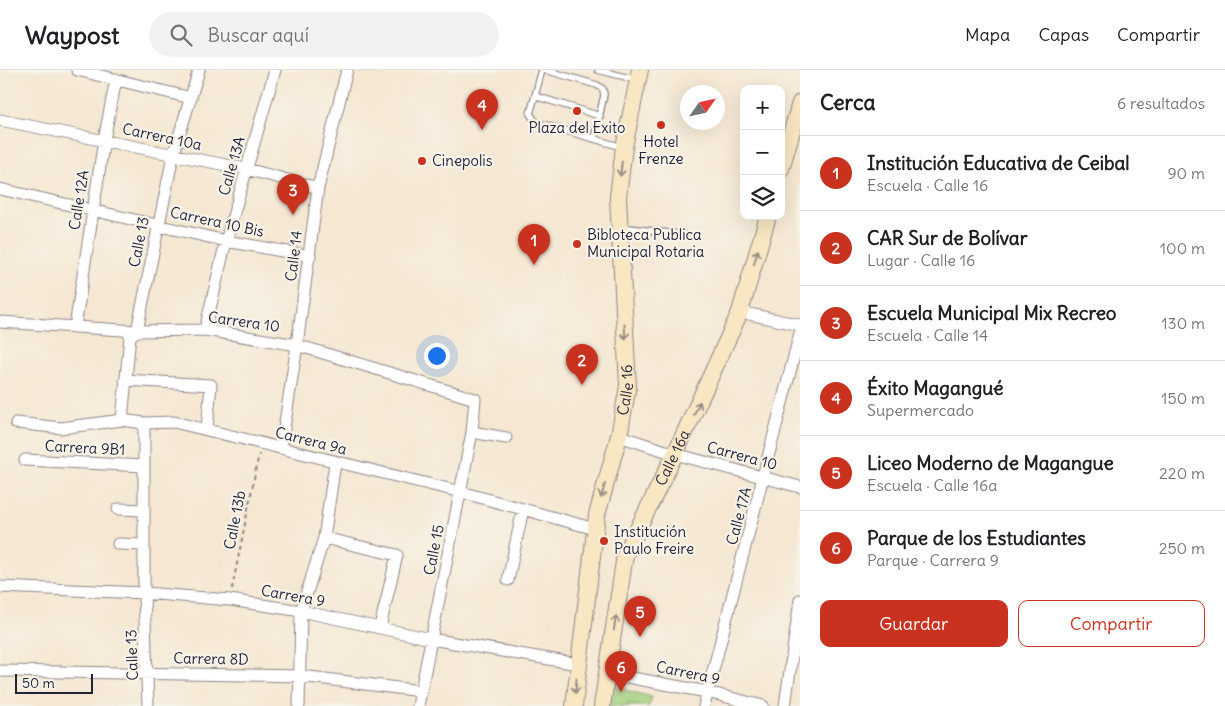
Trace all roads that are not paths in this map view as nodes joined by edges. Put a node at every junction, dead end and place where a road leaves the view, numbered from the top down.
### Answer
1 (77, 70) edge
2 (199, 70) edge
3 (275, 70) edge
4 (347, 70) edge
5 (544, 70) edge
6 (598, 70) edge
7 (639, 75) edge
8 (116, 79) junction
9 (535, 96) junction
10 (191, 98) junction
11 (800, 103) edge
12 (600, 116) junction
13 (0, 120) edge
14 (594, 139) junction
15 (104, 140) junction
16 (624, 147) junction
17 (785, 155) edge
18 (173, 156) junction
19 (246, 169) junction
20 (318, 188) junction
21 (0, 189) edge
22 (93, 210) junction
23 (767, 220) edge
24 (158, 224) junction
25 (619, 227) junction
26 (685, 235) dead end
27 (226, 241) junction
28 (310, 256) junction
29 (740, 312) junction
30 (0, 322) edge
31 (800, 325) edge
32 (75, 327) junction
33 (206, 330) junction
34 (137, 331) junction
35 (800, 333) edge
36 (298, 345) junction
37 (126, 380) junction
38 (475, 399) joint
39 (122, 420) junction
40 (144, 423) junction
41 (16, 424) dead end
42 (207, 429) junction
43 (472, 432) junction
44 (619, 436) junction
45 (506, 438) dead end
46 (281, 448) junction
47 (675, 454) junction
48 (25, 460) dead end
49 (335, 463) junction
50 (144, 466) junction
51 (764, 478) junction
52 (800, 487) edge
53 (461, 492) junction
54 (118, 509) dead end
55 (523, 509) junction
56 (144, 510) junction
57 (595, 529) junction
58 (324, 538) junction
59 (118, 544) dead end
60 (144, 545) junction
61 (508, 580) dead end
62 (0, 587) edge
63 (144, 593) junction
64 (800, 600) edge
65 (301, 611) junction
66 (380, 627) junction
67 (431, 639) junction
68 (578, 664) junction
69 (0, 671) edge
70 (606, 672) junction
71 (148, 673) junction
72 (301, 676) junction
73 (421, 690) junction
74 (707, 692) junction
75 (148, 706) edge
76 (299, 706) edge
77 (418, 706) edge
78 (574, 706) edge
79 (602, 706) edge
80 (704, 706) edge
81 (763, 706) edge
82 (785, 706) edge

1 - 8 street
2 - 10 street, Calle 13
3 - 19 street, Calle 13A
4 - 20 street, Calle 14
5 - 9 lane
5 - 12 lane
6 - 7 lane
7 - 16 main road, Calle 16
8 - 10 street
8 - 15 street, Calle 12A
9 - 12 lane
9 - 14 lane
10 - 18 street, Calle 13
11 - 17 main road
12 - 14 lane
13 - 15 street, Carrera 10a
14 - 16 lane
15 - 18 street, Carrera 10a
15 - 22 street, Calle 12A
16 -> 25 main road, Calle 16
18 - 19 street, Carrera 10a
18 - 24 street, Calle 13
19 - 20 street, Carrera 10a
19 - 27 street, Calle 13A
20 - 28 street, Calle 14
21 - 22 street, Carrera 10 Bis
22 - 24 street, Carrera 10 Bis
22 - 32 street, Calle 12A
29 -> 23 main road, Calle 16a
24 - 27 street, Carrera 10 Bis
24 - 34 street, Calle 13
25 - 26 lane
25 -> 44 main road, Calle 16
27 - 28 street, Carrera 10 Bis
27 - 33 street, Calle 13A
28 - 36 street, Calle 14
29 - 31 street
47 -> 29 main road, Calle 16a
30 - 32 street, Carrera 10
32 - 34 street, Carrera 10
33 - 34 street, Carrera 10
33 - 36 street, Carrera 10
34 - 37 street, Calle 13
35 - 51 street, Calle 17A
36 - 38 street, Carrera 10
36 - 46 street, Calle 14
37 - 39 street, Calle 13
37 - 42 street
38 - 43 street, Calle 15
39 - 40 street, Carrera 9a
39 - 41 street, Carrera 9a
40 - 42 street, Carrera 9a
40 - 50 street, Calle 13
42 - 46 street, Carrera 9a
43 - 45 street
43 - 53 street, Calle 15
44 - 47 street, Carrera 10
44 -> 57 main road, Calle 16
46 - 49 street, Carrera 9a
47 - 51 street, Carrera 10
70 -> 47 main road, Calle 16a
48 - 50 street, Carrera 9B1
49 - 53 street, Carrera 9a
49 - 58 street
50 - 56 street, Calle 13
51 - 52 street, Carrera 10
51 - 74 street, Calle 17A
53 - 55 street, Carrera 9a
53 - 67 street, Calle 15
54 - 56 street
55 - 57 street, Carrera 9a
55 - 61 street
56 - 60 street, Calle 13
57 - 68 main road, Calle 16
58 - 65 street
58 - 66 street
59 - 60 street
60 - 63 street, Calle 13
62 - 63 street, Carrera 9
63 - 65 street, Carrera 9
63 - 71 street, Calle 13
64 - 82 street
65 - 66 street, Carrera 9
65 - 72 street
66 - 67 street, Carrera 9
67 - 68 street, Carrera 9
67 - 73 street, Calle 15
68 -> 78 main road, Calle 16
69 - 71 street, Carrera 8D
70 - 74 street, Carrera 9
70 - 79 main road, Calle 16a
71 - 72 street, Carrera 8D
71 - 75 street, Calle 13
72 - 73 street, Carrera 8D
72 - 76 street
73 - 77 street, Calle 15
74 - 80 street, Calle 17A
74 - 81 street, Carrera 9

